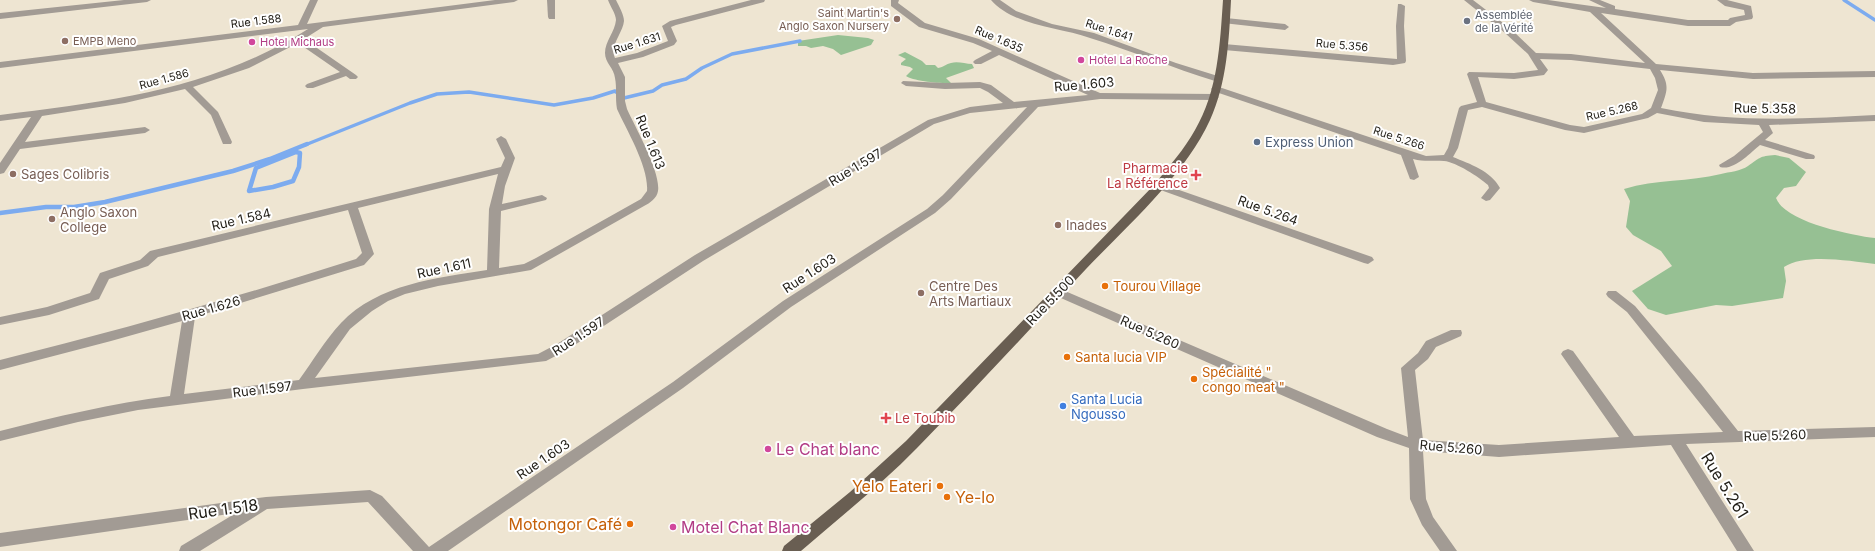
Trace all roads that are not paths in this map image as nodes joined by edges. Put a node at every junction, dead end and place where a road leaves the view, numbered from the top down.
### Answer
1 (147, 0) edge
2 (314, 0) edge
3 (514, 0) edge
4 (551, 0) edge
5 (612, 0) edge
6 (761, 0) edge
7 (895, 0) edge
8 (995, 0) edge
9 (1227, 0) edge
10 (1468, 0) edge
11 (1533, 0) edge
12 (1593, 0) edge
13 (1721, 0) edge
14 (1401, 6) dead end
15 (1593, 10) junction
16 (1620, 12) junction
17 (0, 16) edge
18 (552, 17) dead end
19 (1226, 21) junction
20 (322, 24) junction
21 (302, 26) junction
22 (1285, 27) dead end
23 (300, 40) junction
24 (1224, 47) junction
25 (998, 52) junction
26 (1533, 56) junction
27 (611, 62) junction
28 (978, 62) dead end
29 (0, 65) edge
30 (1653, 66) junction
31 (1875, 74) edge
32 (1218, 79) junction
33 (906, 83) dead end
34 (187, 86) junction
35 (310, 86) dead end
36 (1215, 93) junction
37 (1100, 96) junction
38 (1035, 104) junction
39 (1482, 104) junction
40 (1012, 105) junction
41 (1655, 110) junction
42 (39, 113) junction
43 (0, 118) edge
44 (1875, 118) edge
45 (1763, 123) junction
46 (145, 130) dead end
47 (501, 139) dead end
48 (227, 142) dead end
49 (1760, 142) junction
50 (17, 146) junction
51 (1406, 154) junction
52 (1810, 157) dead end
53 (1448, 158) junction
54 (1724, 165) dead end
55 (505, 169) junction
56 (0, 172) edge
57 (1414, 177) dead end
58 (1159, 186) junction
59 (542, 198) dead end
60 (1486, 198) dead end
61 (352, 206) junction
62 (495, 209) junction
63 (1368, 260) dead end
64 (493, 272) junction
65 (1058, 292) junction
66 (1612, 294) dead end
67 (189, 314) junction
68 (0, 321) edge
69 (1456, 333) dead end
70 (1568, 354) dead end
71 (0, 365) edge
72 (304, 384) junction
73 (176, 400) junction
74 (1875, 432) edge
75 (0, 436) edge
76 (1734, 436) junction
77 (1674, 439) junction
78 (1630, 442) junction
79 (1416, 444) junction
80 (266, 504) junction
81 (0, 540) edge
82 (187, 551) edge
83 (423, 551) edge
84 (435, 551) edge
85 (790, 551) edge
86 (1449, 551) edge
87 (1746, 551) edge

1 - 17 street
2 - 21 street
3 - 20 street, Rue 1.588
4 - 18 street
5 - 27 street, Rue 1.613
6 - 27 street, Rue 1.631
7 - 25 street, Rue 1.635
8 - 32 street, Rue 1.641
9 - 19 main road, Rue 5.500
10 - 26 street
11 - 15 street
12 - 16 street
13 - 16 street
14 - 24 street, Rue 5.356
15 - 16 street
15 - 30 street, Rue 5.268
19 - 22 street
19 - 24 main road, Rue 5.500
20 - 21 street, Rue 1.588
20 - 23 street, Rue 1.586
21 - 29 street, Rue 1.588
23 - 34 street, Rue 1.586
23 - 35 street
24 - 32 main road, Rue 5.500
25 - 28 street
25 - 37 street, Rue 1.635
26 - 30 street
26 - 39 street
27 - 64 street, Rue 1.613
30 - 31 street
30 - 41 street, Rue 5.268
32 - 36 main road, Rue 5.500
33 - 40 street
34 - 42 street, Rue 1.586
34 - 48 street
36 - 37 street, Rue 1.603
36 - 51 street, Rue 5.266
36 - 58 main road, Rue 5.500
37 - 38 street, Rue 1.603
38 - 40 street, Rue 1.597
38 - 84 street, Rue 1.603
39 - 41 street, Rue 5.268
39 - 53 street
40 - 72 street, Rue 1.597
41 - 45 street, Rue 5.358
42 - 43 street, Rue 1.586
42 - 50 street
44 - 45 street, Rue 5.358
45 - 49 street
46 - 50 street
47 - 55 street
49 - 52 street
49 - 54 street
50 - 56 street
51 - 53 street, Rue 5.266
51 - 57 street
53 - 60 street
55 - 61 street, Rue 1.584
55 - 62 street
58 - 63 street, Rue 5.264
58 - 65 main road, Rue 5.500
59 - 62 street
61 - 67 street, Rue 1.626
61 - 68 street, Rue 1.584
62 - 64 street
64 - 72 street, Rue 1.611
65 - 79 street, Rue 5.260
65 - 85 main road, Rue 5.500
66 - 76 street
67 - 71 street, Rue 1.626
67 - 73 street
69 - 79 street
70 - 78 street
72 - 73 street, Rue 1.597
73 - 75 street, Rue 1.597
74 - 76 street, Rue 5.260
76 - 77 street, Rue 5.260
77 - 78 street, Rue 5.260
77 - 87 street, Rue 5.261
78 - 79 street, Rue 5.260
79 - 86 street
80 - 81 street, Rue 1.518
80 - 82 street
80 - 83 street, Rue 1.518

